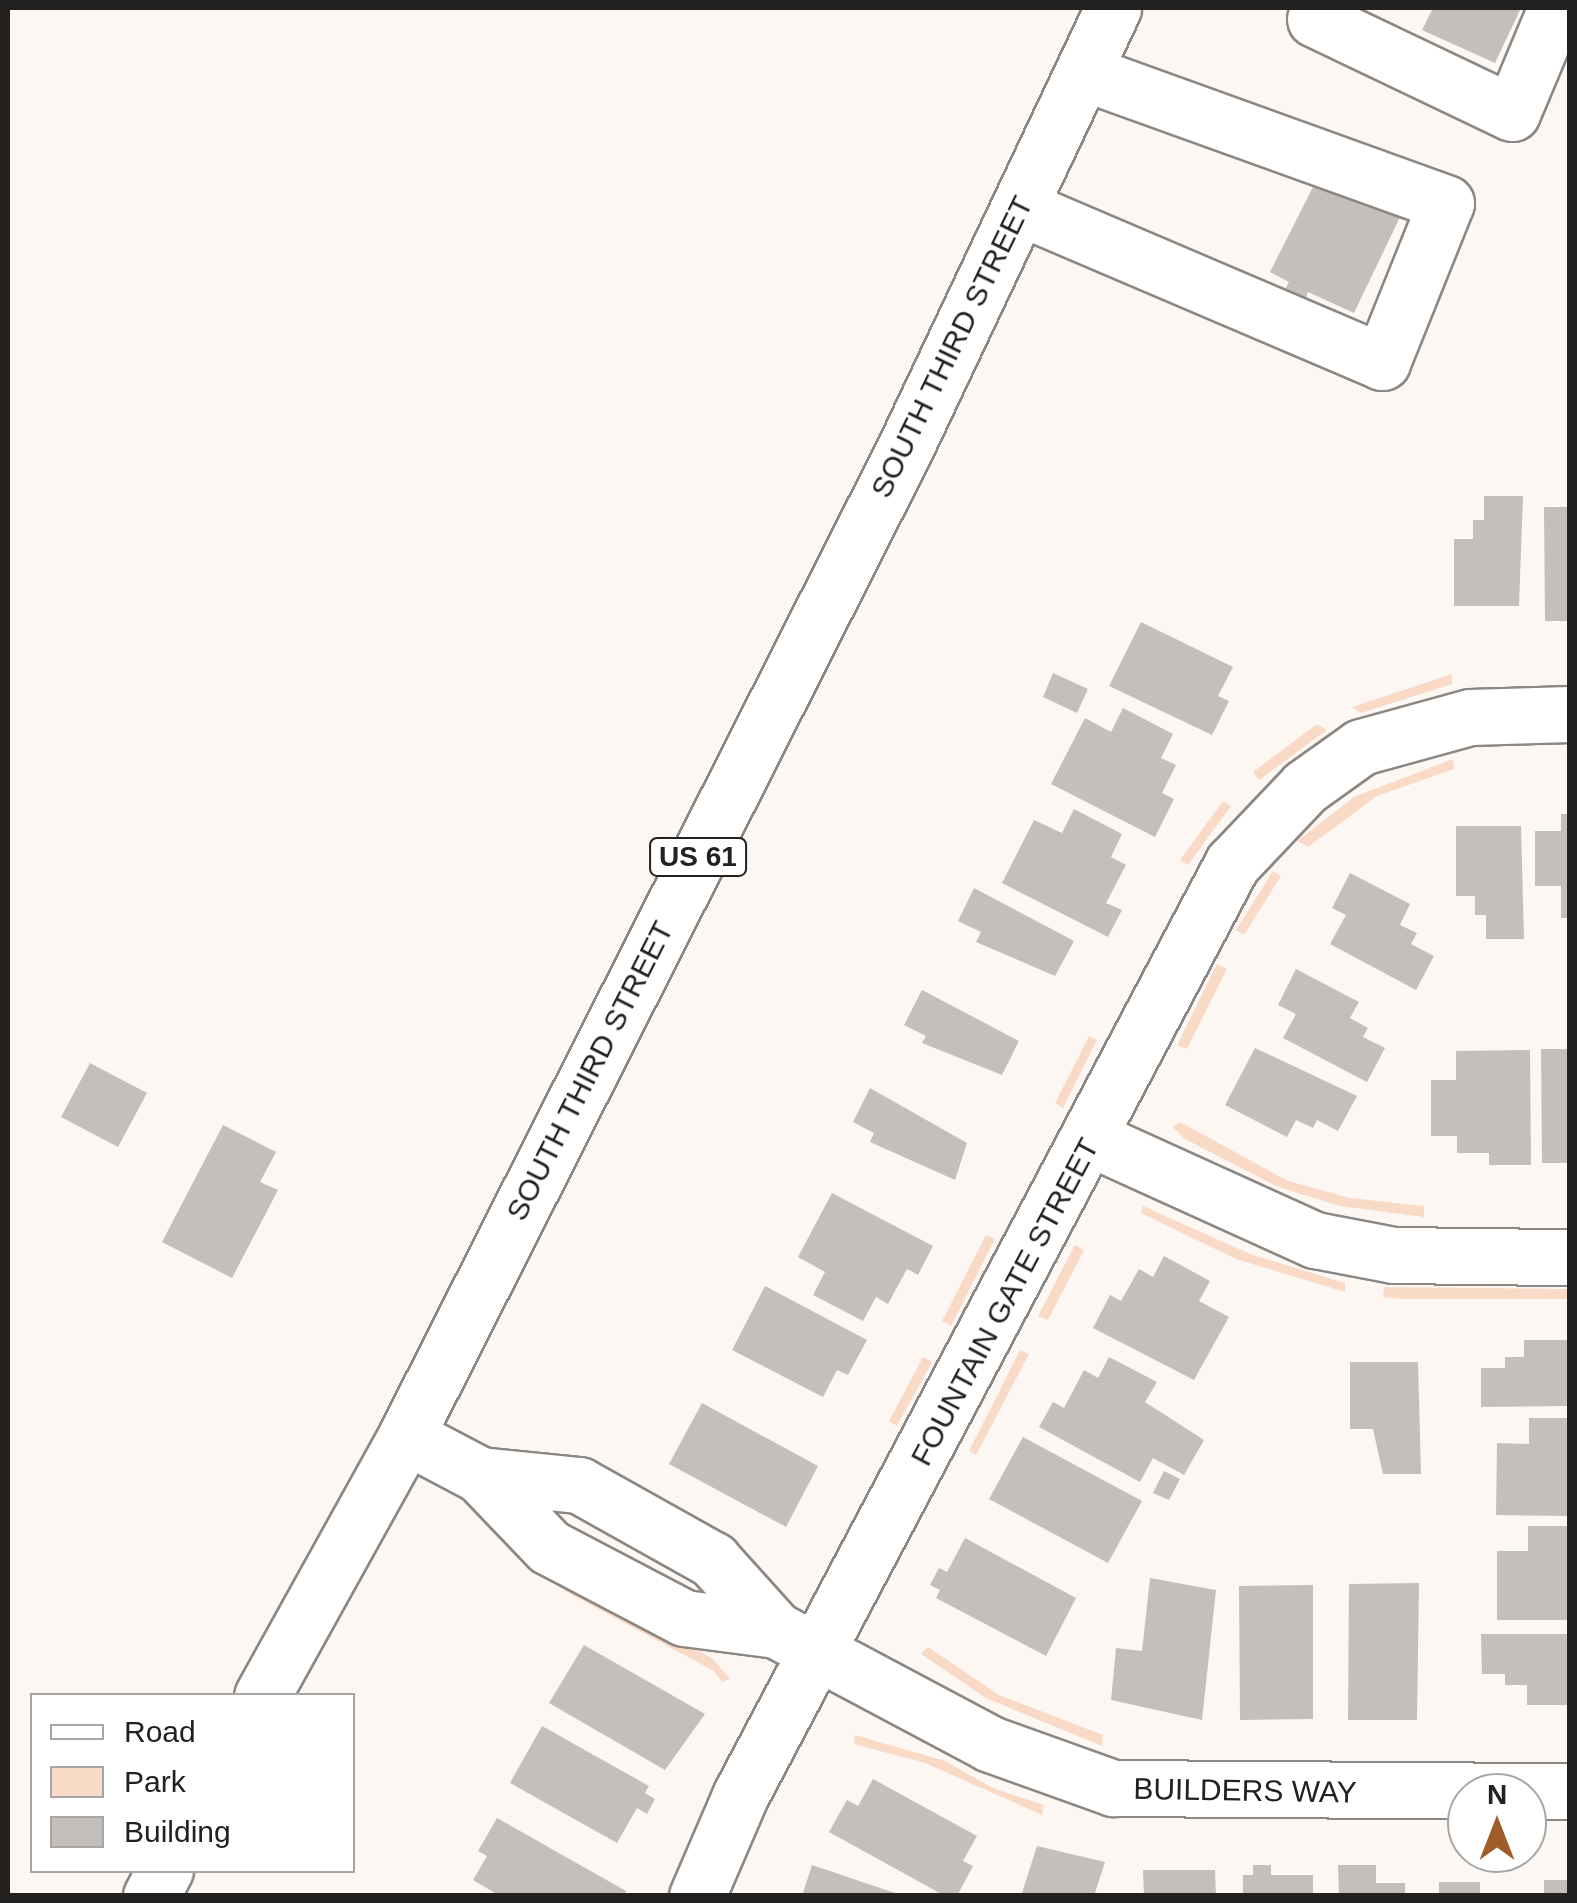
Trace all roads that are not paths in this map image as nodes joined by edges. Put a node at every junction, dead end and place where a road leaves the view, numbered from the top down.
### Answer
1 (1112, 8) edge
2 (1556, 8) edge
3 (1310, 11) edge
4 (1083, 72) junction
5 (1019, 207) junction
6 (1570, 714) edge
7 (1092, 1139) junction
8 (1570, 1256) edge
9 (406, 1436) junction
10 (796, 1642) junction
11 (264, 1693) edge
12 (1570, 1791) edge
13 (162, 1873) edge
14 (151, 1896) edge
15 (697, 1896) edge

1 - 4 main road, SOUTH THIRD STREET / US 61
2 - 3 main road
4 - 5 main road, SOUTH THIRD STREET / US 61
4 - 5 main road
5 - 9 main road, SOUTH THIRD STREET / US 61
6 - 7 main road, FOUNTAIN GATE STREET
7 - 8 main road
7 - 10 main road, FOUNTAIN GATE STREET
9 - 10 main road, BUILDERS WAY
9 - 11 main road, SOUTH THIRD STREET / US 61
10 - 12 main road, BUILDERS WAY
10 - 15 main road, FOUNTAIN GATE STREET
13 - 14 main road

